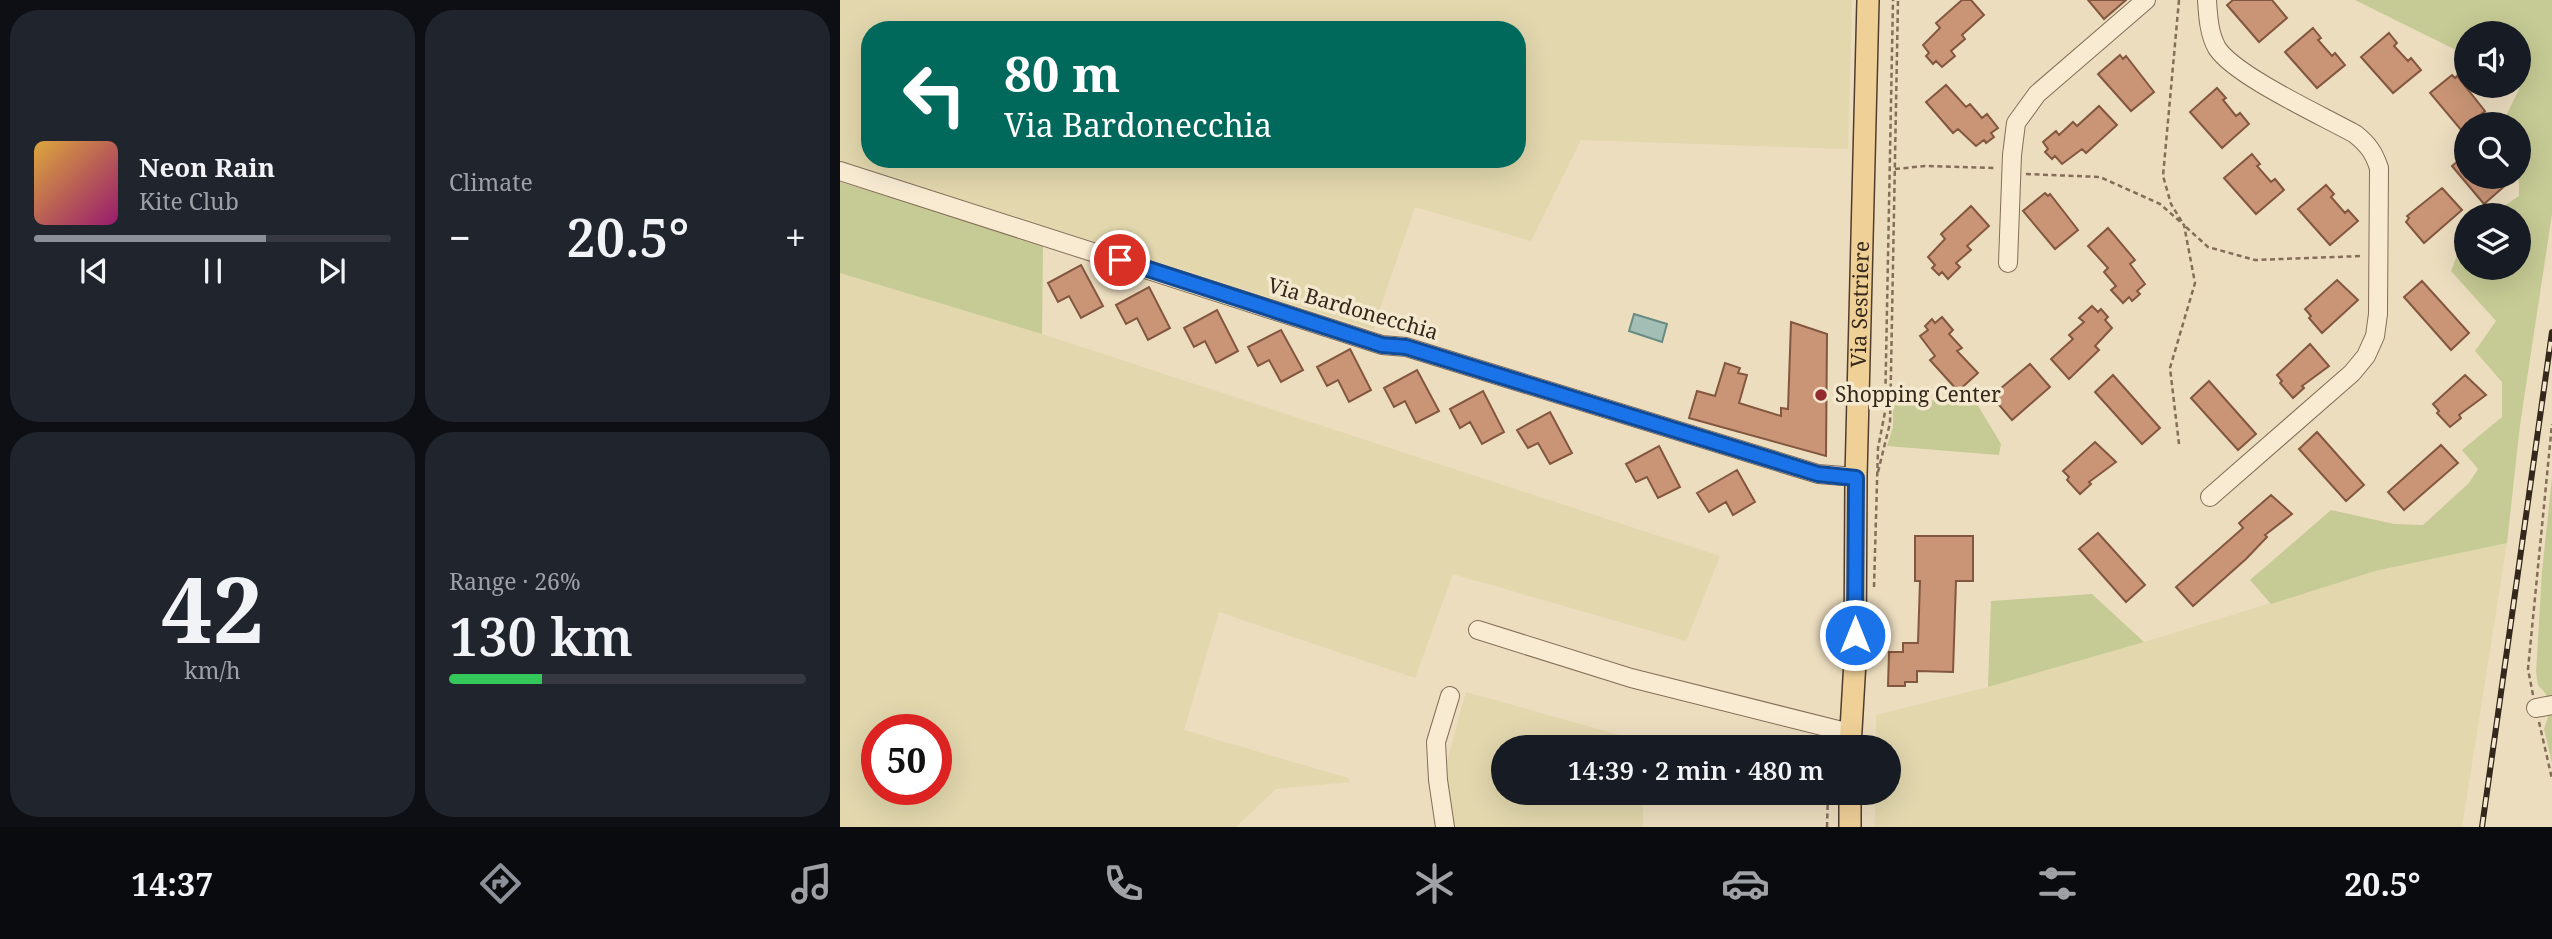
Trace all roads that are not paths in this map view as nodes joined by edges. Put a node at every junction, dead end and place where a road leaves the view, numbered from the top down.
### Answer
1 (1868, 0) edge
2 (2146, 0) edge
3 (2207, 0) edge
4 (840, 170) edge
5 (2008, 262) dead end
6 (1866, 478) junction
7 (2210, 498) dead end
8 (1478, 630) dead end
9 (1450, 696) dead end
10 (1832, 735) edge
11 (1850, 735) edge
12 (1850, 805) edge
13 (1445, 827) edge
14 (1850, 827) edge

1 - 6 main road, Via Sestriere
2 - 5 street
3 - 7 street
4 - 6 street, Via Bardonecchia
6 - 11 main road, Via Sestriere
8 - 10 street, Via Sestriere
9 - 13 street
12 - 14 main road

